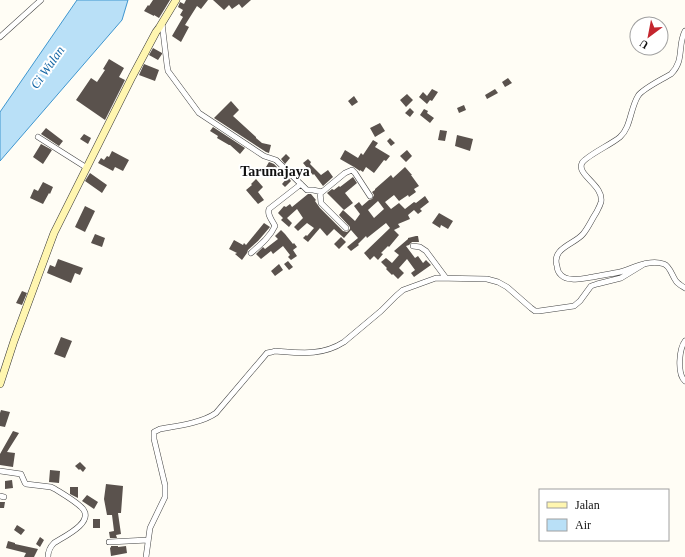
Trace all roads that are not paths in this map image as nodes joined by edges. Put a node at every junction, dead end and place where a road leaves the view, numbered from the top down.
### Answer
1 (41, 0) edge
2 (176, 0) edge
3 (162, 23) junction
4 (685, 31) edge
5 (0, 37) edge
6 (38, 137) dead end
7 (87, 168) junction
8 (301, 184) junction
9 (320, 192) junction
10 (370, 196) dead end
11 (346, 228) dead end
12 (413, 246) dead end
13 (251, 253) dead end
14 (644, 264) junction
15 (446, 278) junction
16 (685, 288) edge
17 (685, 341) edge
18 (685, 381) edge
19 (0, 384) edge
20 (0, 471) edge
21 (148, 540) junction
22 (109, 542) dead end
23 (48, 557) edge
24 (146, 557) edge

1 - 5 street
2 - 3 street
3 - 7 street
3 - 8 street
4 - 14 street
6 - 7 street
7 - 19 street
8 - 9 street
8 - 13 street
9 - 10 street
9 - 11 street
12 - 15 street
14 - 15 street
14 - 16 street
15 - 21 street
17 - 18 street
20 - 23 street
21 - 22 street
21 - 24 street

